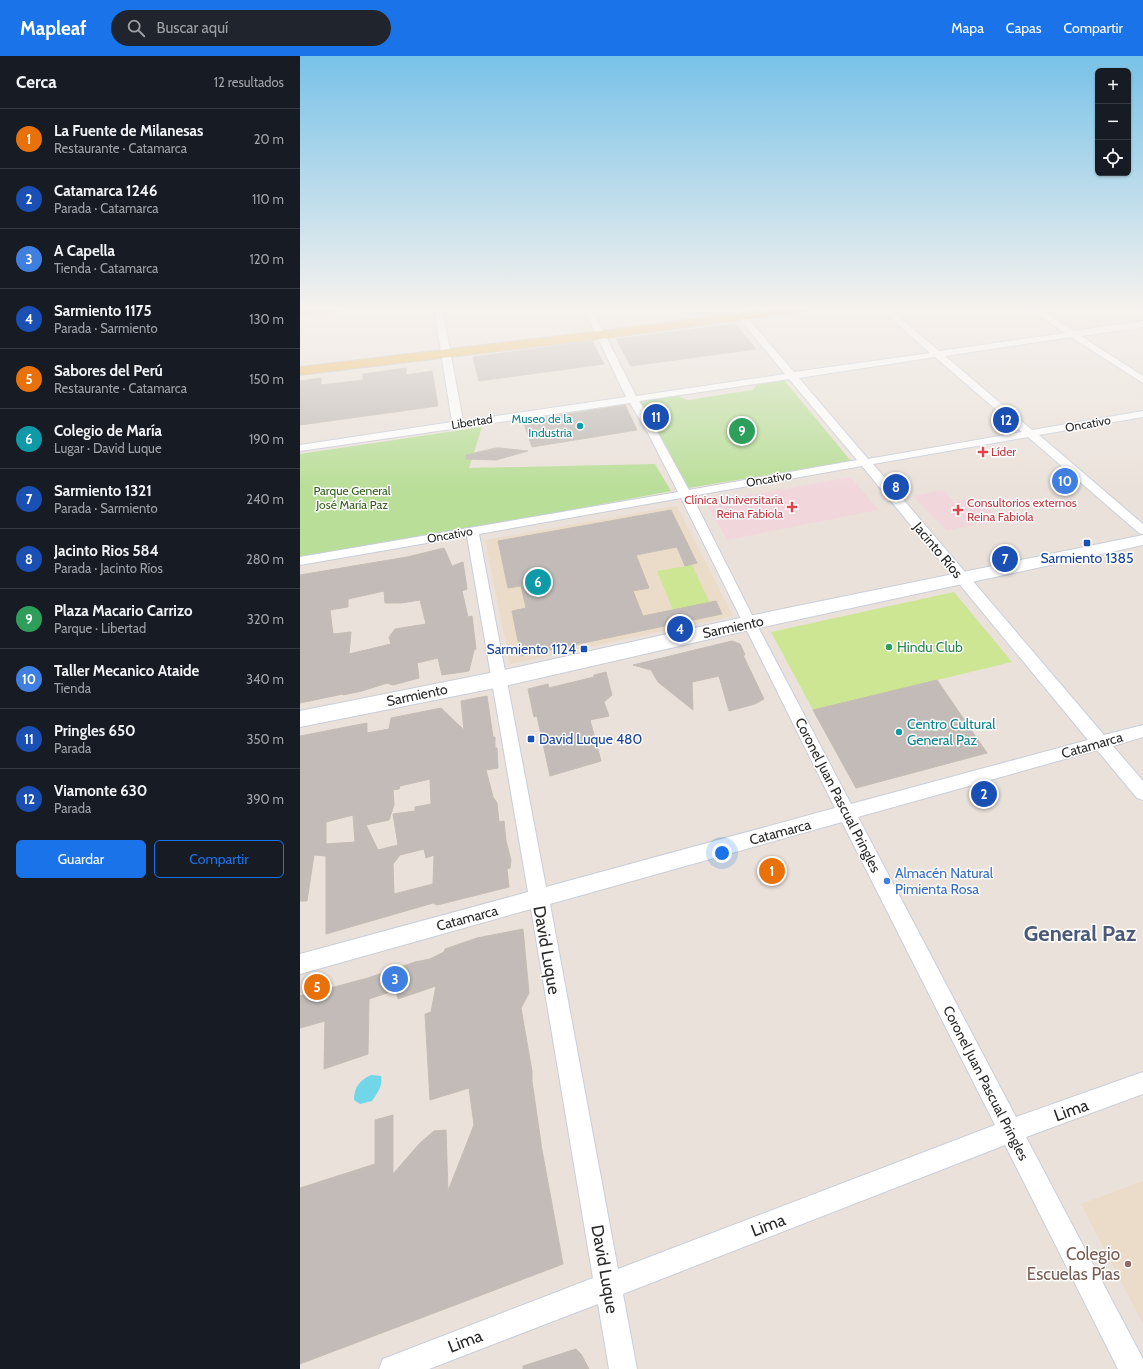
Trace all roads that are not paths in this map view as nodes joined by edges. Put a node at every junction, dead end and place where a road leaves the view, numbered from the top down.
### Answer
1 (323, 368) edge
2 (448, 368) edge
3 (617, 368) edge
4 (786, 368) edge
5 (839, 368) edge
6 (955, 368) edge
7 (1125, 368) edge
8 (300, 371) edge
9 (792, 375) junction
10 (1143, 380) edge
11 (632, 398) junction
12 (1143, 414) edge
13 (458, 424) junction
14 (1031, 434) junction
15 (300, 448) edge
16 (865, 463) junction
17 (685, 494) junction
18 (1143, 530) edge
19 (472, 531) junction
20 (1143, 540) edge
21 (300, 561) edge
22 (962, 578) junction
23 (749, 623) junction
24 (500, 678) junction
25 (300, 719) edge
26 (1143, 731) edge
27 (1100, 743) junction
28 (1143, 793) edge
29 (848, 813) junction
30 (538, 898) junction
31 (300, 964) edge
32 (1143, 1083) edge
33 (1010, 1131) junction
34 (608, 1287) junction
35 (393, 1369) edge
36 (623, 1369) edge
37 (1133, 1369) edge

1 - 8 main road
2 - 13 street
3 - 11 street, Coronel Juan Pascual Pringles
4 - 9 street, Jacinto Ríos
5 - 9 street, Libertad
6 - 14 street
7 - 10 street
9 - 11 street, Libertad
9 - 16 street, Jacinto Ríos
11 - 13 street, Libertad
11 - 17 street, Coronel Juan Pascual Pringles
12 - 14 street, Oncativo
13 - 15 street, Libertad
14 - 16 street, Oncativo
14 - 18 street
16 - 17 street, Oncativo
16 - 22 street, Jacinto Ríos
17 - 19 street, Oncativo
17 - 23 street, Coronel Juan Pascual Pringles
19 - 21 street, Oncativo
19 - 24 street, David Luque
20 - 22 main road, Sarmiento
22 - 23 main road, Sarmiento
22 - 27 street, Jacinto Ríos
23 - 24 main road, Sarmiento
23 - 29 street, Coronel Juan Pascual Pringles
24 - 25 main road, Sarmiento
24 - 30 street, David Luque
26 - 27 street, Catamarca
27 - 28 street, Jacinto Ríos
27 - 29 street, Catamarca
29 - 30 street, Catamarca
29 - 33 street, Coronel Juan Pascual Pringles
30 - 31 street, Catamarca
30 - 34 street, David Luque
32 - 33 street, Lima
33 - 34 street, Lima
33 - 37 street, Coronel Juan Pascual Pringles
34 - 35 street, Lima
34 - 36 street, David Luque

